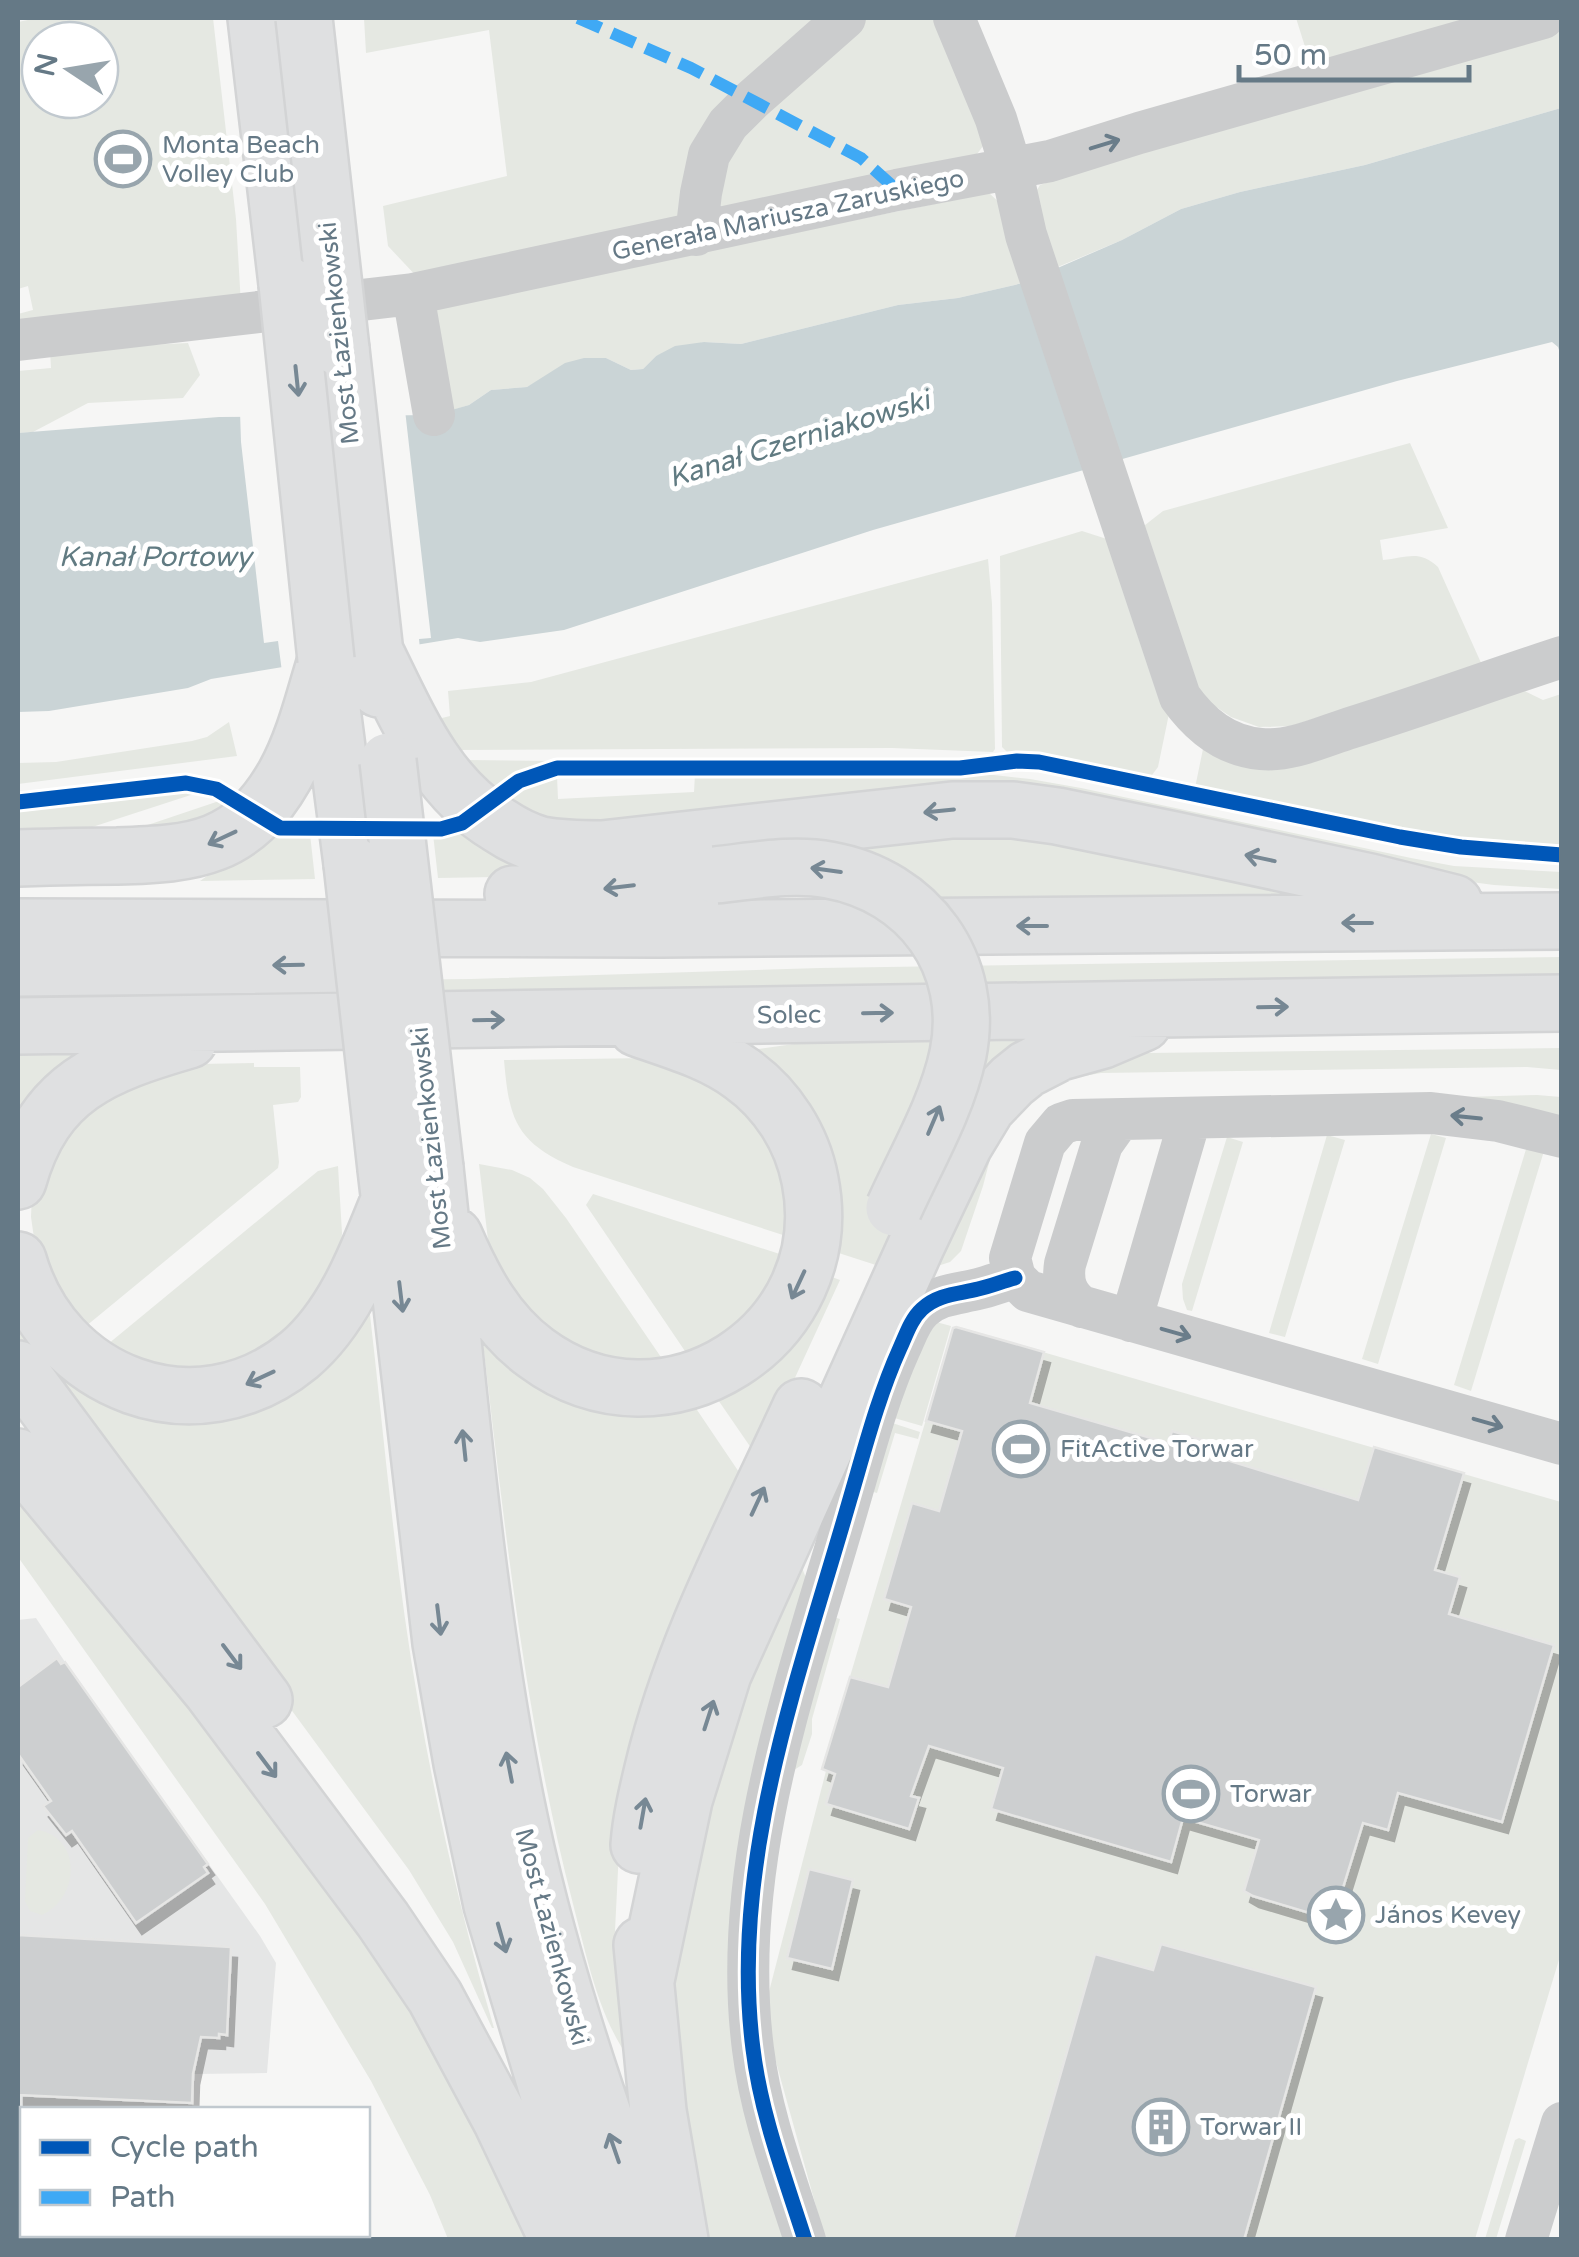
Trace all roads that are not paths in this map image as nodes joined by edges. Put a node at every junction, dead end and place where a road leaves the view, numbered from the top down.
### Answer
1 (256, 18) edge
2 (304, 18) edge
3 (846, 18) edge
4 (954, 18) edge
5 (1543, 18) edge
6 (1011, 168) junction
7 (696, 234) junction
8 (414, 294) junction
9 (18, 340) edge
10 (434, 415) dead end
11 (350, 656) junction
12 (1562, 656) edge
13 (18, 858) edge
14 (1543, 922) edge
15 (279, 926) junction
16 (18, 927) edge
17 (662, 929) junction
18 (39, 968) edge
19 (1562, 1004) edge
20 (1176, 1009) junction
21 (605, 1017) junction
22 (252, 1022) junction
23 (18, 1026) edge
24 (1190, 1119) junction
25 (1119, 1120) junction
26 (1562, 1137) edge
27 (18, 1181) edge
28 (412, 1183) junction
29 (18, 1260) edge
30 (1014, 1278) junction
31 (1082, 1307) junction
32 (1130, 1320) junction
33 (18, 1369) edge
34 (1562, 1444) edge
35 (18, 1457) edge
36 (157, 1593) junction
37 (735, 1598) junction
38 (1562, 2123) edge
39 (558, 2240) edge
40 (597, 2240) edge
41 (647, 2240) edge
42 (680, 2240) edge
43 (806, 2240) edge
44 (1526, 2240) edge

1 -> 11 main road, Most Łazienkowski, bridge
2 - 11 main road, Most Łazienkowski, bridge
3 - 7 street
4 - 6 street
6 -> 5 street, Generała Mariusza Zaruskiego
6 - 7 street, Generała Mariusza Zaruskiego
6 - 12 street
7 - 8 street, Generała Mariusza Zaruskiego
8 - 9 street, Generała Mariusza Zaruskiego
8 - 10 street
11 -> 13 main road
14 -> 11 main road
11 - 28 main road, Most Łazienkowski, bridge
14 -> 17 main road
15 - 16 main road
15 - 17 main road
37 -> 15 main road, bridge
17 -> 18 main road
20 -> 19 main road, Solec
21 -> 20 main road, Solec
20 - 37 main road
22 -> 21 main road, Solec
21 -> 28 main road
22 - 23 main road, Solec
22 - 27 main road
24 - 25 street
26 -> 24 street
24 - 32 street
25 - 30 street
25 - 31 street
28 -> 29 main road
28 -> 40 main road, Most Łazienkowski
41 -> 28 main road, Most Łazienkowski
30 - 31 street
30 - 43 street
31 - 32 street
32 -> 34 street
33 - 36 main road
35 - 36 main road
36 -> 39 main road
42 -> 37 main road
38 - 44 street

